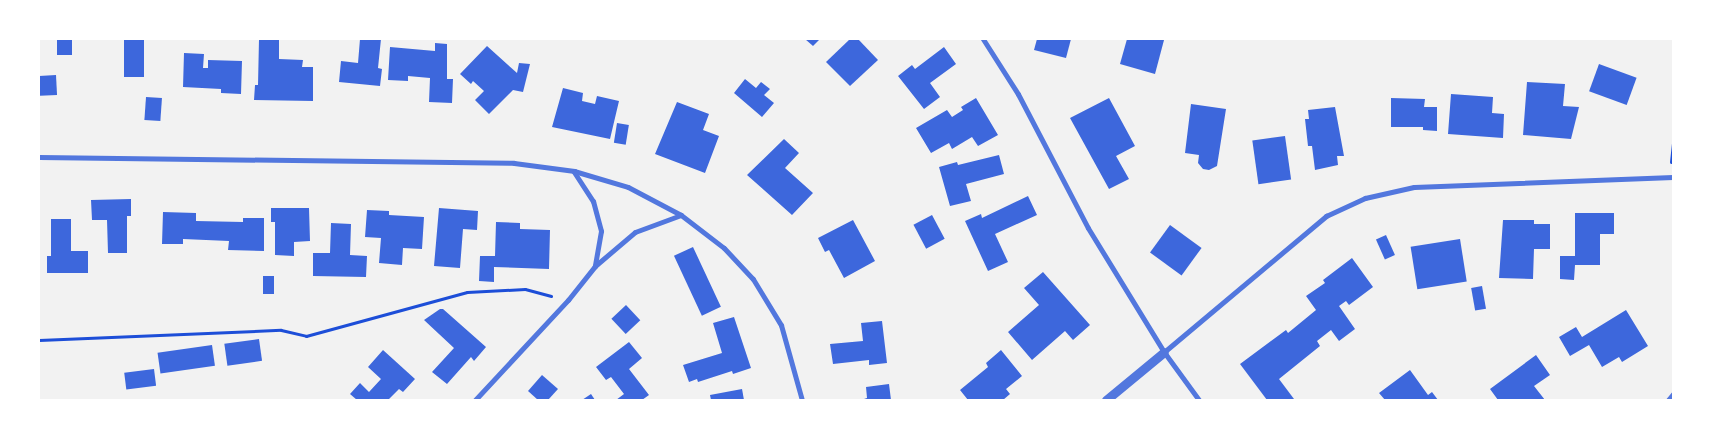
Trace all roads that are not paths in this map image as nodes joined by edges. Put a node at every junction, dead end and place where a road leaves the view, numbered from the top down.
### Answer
1 (983, 39) edge
2 (39, 156) edge
3 (574, 171) junction
4 (1671, 177) edge
5 (681, 215) junction
6 (595, 266) junction
7 (1164, 352) junction
8 (1673, 394) edge
9 (475, 400) edge
10 (802, 400) edge
11 (1106, 400) edge
12 (1199, 400) edge
13 (1668, 400) edge

1 - 7 street
2 - 3 street
3 - 5 street
3 - 6 street
4 - 7 street
5 - 6 street
5 - 10 street
6 - 9 street
7 - 11 street
7 - 12 street
8 - 13 street

